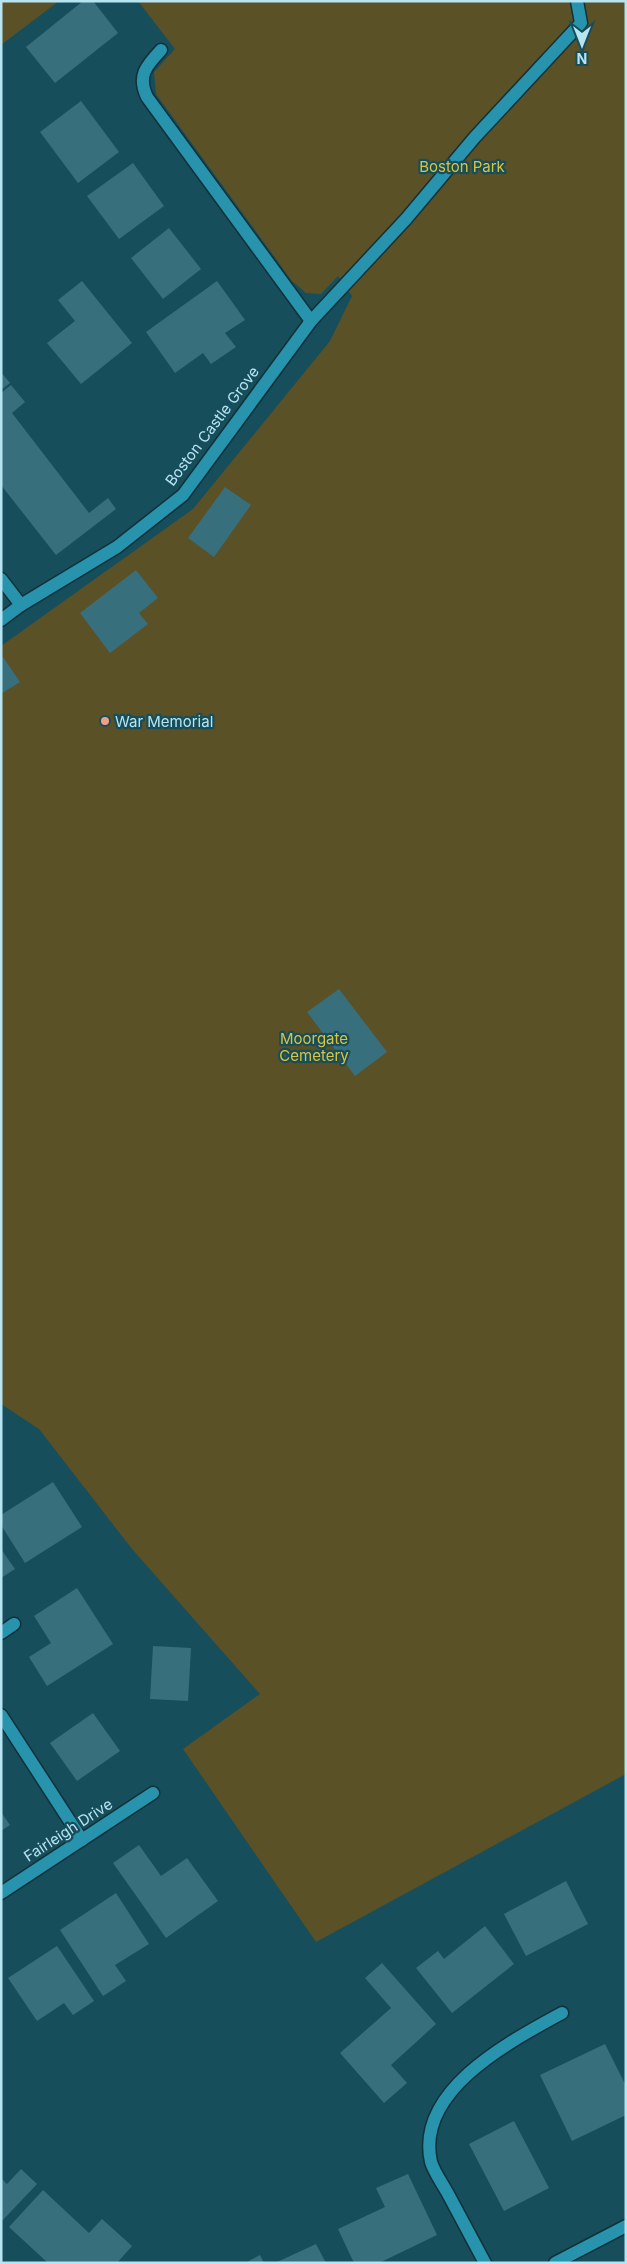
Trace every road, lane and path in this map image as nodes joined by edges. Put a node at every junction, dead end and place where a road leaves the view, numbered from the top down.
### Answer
1 (577, 1) edge
2 (161, 50) dead end
3 (311, 321) junction
4 (1, 579) edge
5 (21, 606) junction
6 (1, 620) edge
7 (14, 1624) dead end
8 (1, 1633) edge
9 (1, 1715) edge
10 (153, 1793) dead end
11 (82, 1840) junction
12 (1, 1893) edge
13 (562, 2013) dead end
14 (626, 2226) edge
15 (485, 2263) edge
16 (555, 2263) edge

1 - 3 street, Boston Castle Grove
2 - 3 street
3 - 5 street, Boston Castle Grove
4 - 5 street
5 - 6 street, Boston Castle Grove
7 - 8 street
9 - 11 street
10 - 11 street, Fairleigh Drive
11 - 12 street, Fairleigh Drive
13 - 15 street
14 - 16 street

